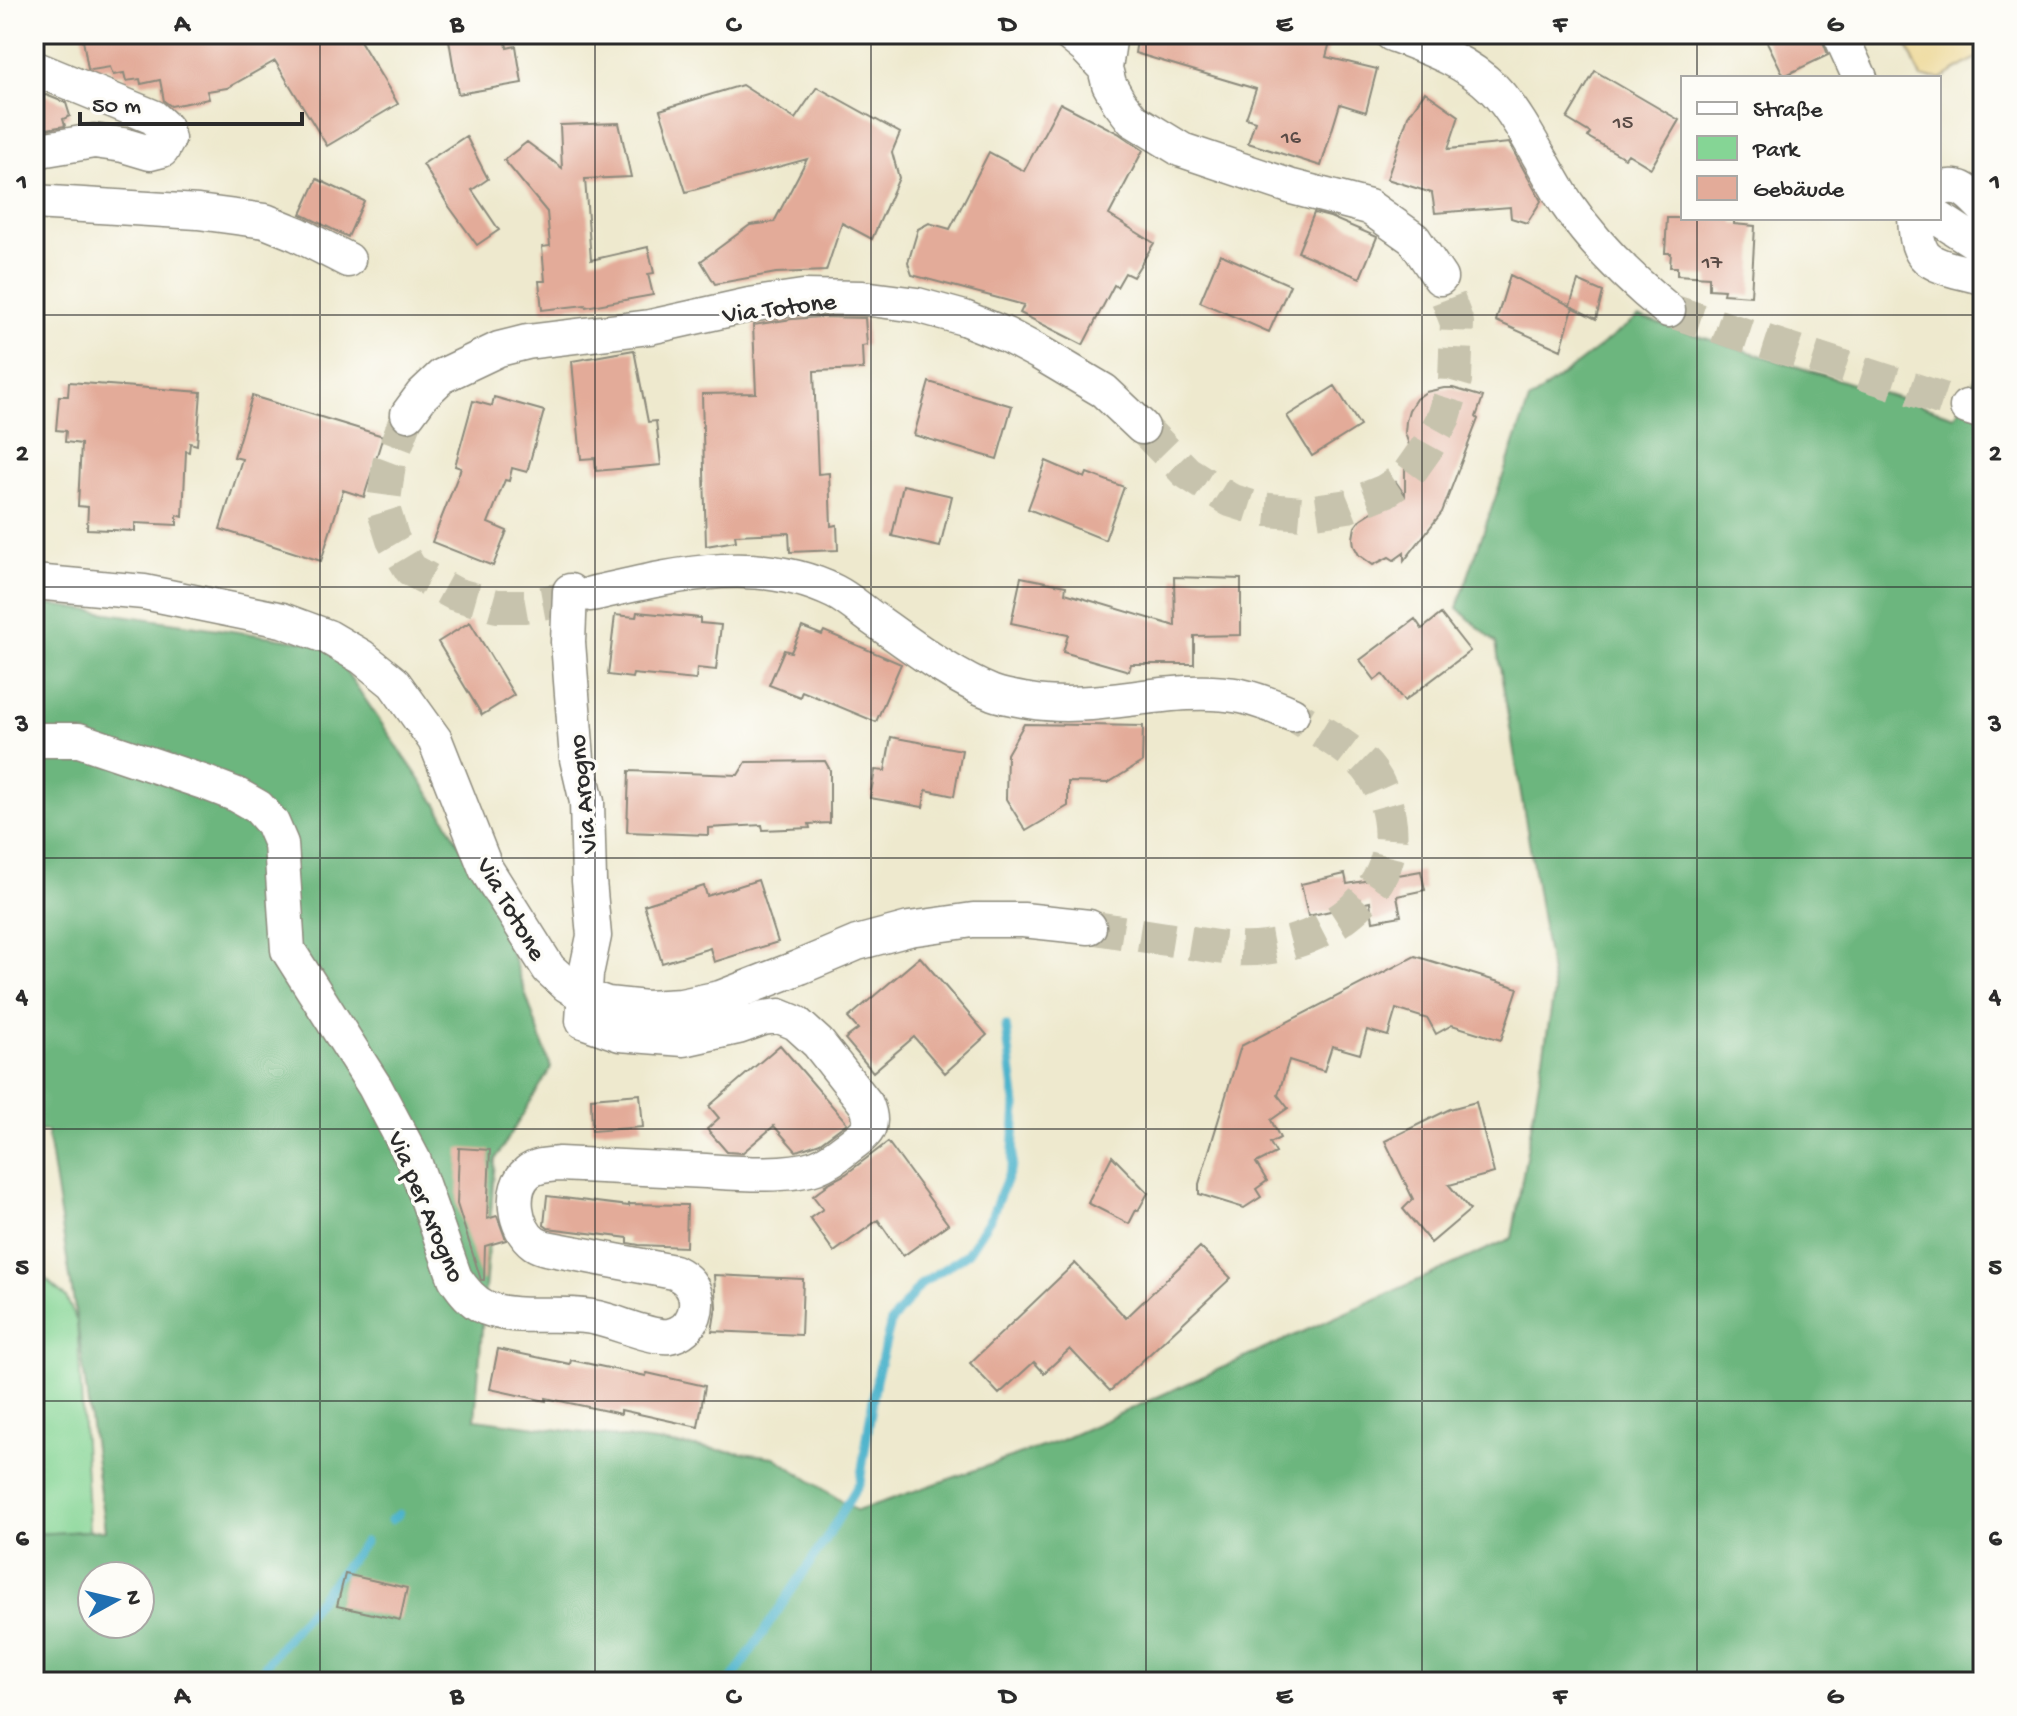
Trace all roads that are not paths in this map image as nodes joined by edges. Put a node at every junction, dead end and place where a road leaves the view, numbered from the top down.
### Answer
1 (1069, 34) edge
2 (1110, 34) edge
3 (1392, 34) edge
4 (1840, 34) edge
5 (34, 68) edge
6 (1105, 68) junction
7 (1859, 76) edge
8 (34, 151) edge
9 (1941, 188) edge
10 (34, 202) edge
11 (1983, 207) edge
12 (1915, 220) edge
13 (1941, 220) edge
14 (1983, 247) edge
15 (348, 260) dead end
16 (1983, 277) edge
17 (1440, 278) tunnel mouth
18 (1668, 310) tunnel mouth
19 (408, 414) tunnel mouth
20 (1142, 427) tunnel mouth
21 (34, 582) edge
22 (1292, 714) tunnel mouth
23 (34, 740) edge
24 (1089, 927) tunnel mouth
25 (585, 996) junction

1 - 6 street
2 - 6 street
3 - 18 street
4 - 7 street
5 - 8 street
6 - 17 street
9 - 11 street
10 - 15 street
12 - 16 street
13 - 14 street
19 - 20 street, Via Totone
21 - 25 street, Via Totone
22 - 25 street, Via Arogno
23 - 25 street, Via per Arogno
24 - 25 street, Via Totone

